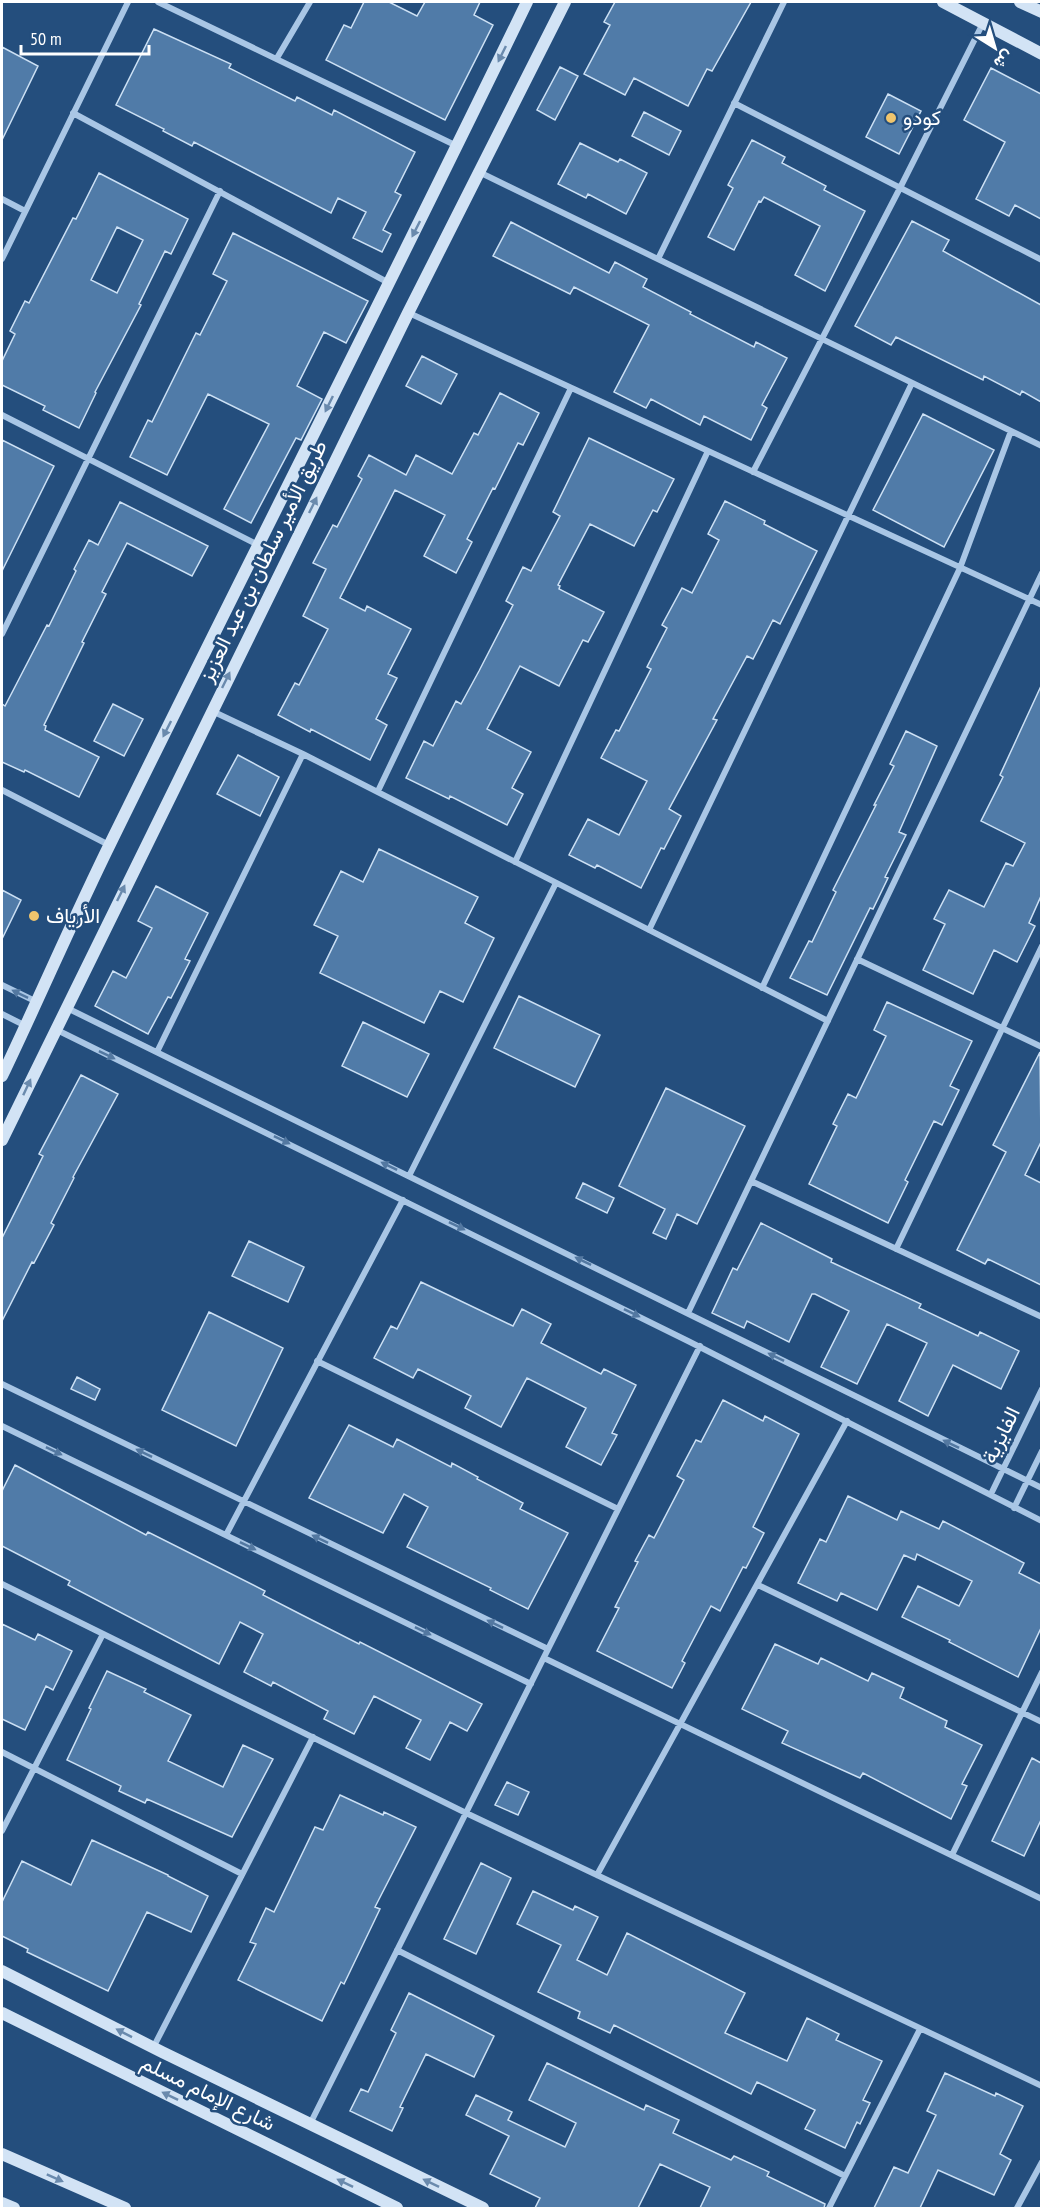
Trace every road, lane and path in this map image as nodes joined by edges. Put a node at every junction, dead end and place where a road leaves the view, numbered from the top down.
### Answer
1 (128, 2) edge
2 (158, 2) edge
3 (310, 2) edge
4 (527, 2) edge
5 (565, 2) edge
6 (784, 2) edge
7 (943, 2) edge
8 (1020, 2) edge
9 (1041, 12) edge
10 (983, 23) junction
11 (1041, 54) edge
12 (277, 58) junction
13 (734, 104) junction
14 (73, 113) junction
15 (457, 146) junction
16 (479, 172) junction
17 (900, 188) junction
18 (220, 191) junction
19 (2, 199) edge
20 (25, 211) junction
21 (2, 259) edge
22 (658, 259) junction
23 (1041, 260) edge
24 (389, 283) junction
25 (408, 313) junction
26 (821, 338) junction
27 (912, 383) junction
28 (571, 388) junction
29 (2, 415) edge
30 (1011, 431) junction
31 (1041, 446) edge
32 (708, 451) junction
33 (88, 458) junction
34 (753, 472) junction
35 (850, 517) junction
36 (258, 546) junction
37 (960, 568) junction
38 (1041, 573) edge
39 (1029, 600) junction
40 (1041, 605) edge
41 (2, 634) edge
42 (211, 711) junction
43 (303, 754) junction
44 (2, 790) edge
45 (378, 792) junction
46 (109, 845) junction
47 (515, 862) junction
48 (556, 883) junction
49 (648, 930) junction
50 (1041, 946) edge
51 (858, 959) junction
52 (2, 985) edge
53 (762, 988) junction
54 (38, 1002) junction
55 (65, 1007) junction
56 (2, 1014) edge
57 (828, 1021) junction
58 (26, 1026) junction
59 (1002, 1028) junction
60 (54, 1029) junction
61 (1041, 1047) edge
62 (157, 1052) junction
63 (2, 1076) edge
64 (2, 1140) edge
65 (409, 1176) junction
66 (751, 1181) junction
67 (403, 1200) junction
68 (896, 1249) junction
69 (688, 1313) junction
70 (1041, 1317) edge
71 (700, 1346) junction
72 (317, 1361) junction
73 (2, 1384) edge
74 (1041, 1389) edge
75 (847, 1421) junction
76 (2, 1426) edge
77 (1041, 1451) edge
78 (1003, 1470) junction
79 (1027, 1481) junction
80 (1041, 1488) edge
81 (991, 1494) junction
82 (242, 1501) junction
83 (1014, 1508) junction
84 (618, 1509) junction
85 (1041, 1521) edge
86 (226, 1535) junction
87 (2, 1584) edge
88 (758, 1585) junction
89 (104, 1634) junction
90 (548, 1649) junction
91 (544, 1658) junction
92 (1041, 1672) edge
93 (531, 1684) junction
94 (1021, 1713) junction
95 (1041, 1722) edge
96 (682, 1725) junction
97 (313, 1737) junction
98 (2, 1752) edge
99 (34, 1768) junction
100 (466, 1813) junction
101 (2, 1831) edge
102 (952, 1855) junction
103 (242, 1874) junction
104 (597, 1875) junction
105 (1041, 1899) edge
106 (397, 1950) junction
107 (2, 1971) edge
108 (2, 2013) edge
109 (920, 2029) junction
110 (153, 2048) junction
111 (1041, 2086) edge
112 (310, 2124) junction
113 (2, 2154) edge
114 (1041, 2162) edge
115 (845, 2176) junction
116 (2, 2203) edge
117 (14, 2208) edge
118 (125, 2208) edge
119 (397, 2208) edge
120 (483, 2208) edge
121 (829, 2208) edge
122 (1017, 2208) edge

1 - 14 street
2 - 12 street
3 - 12 street
4 -> 15 main road, طريق الأمير سلطان بن عبد العزيز
5 - 16 main road, طريق الأمير سلطان بن عبد العزيز
6 - 13 street
7 - 10 main road
8 - 9 main road
10 - 11 main road
10 - 17 street
12 - 15 street
13 - 17 street
13 - 22 street
14 - 18 street
14 - 20 street
15 -> 24 main road, طريق الأمير سلطان بن عبد العزيز
16 - 22 street
16 - 25 main road, طريق الأمير سلطان بن عبد العزيز
17 - 23 street
17 - 26 street
18 - 24 street
18 - 33 street
19 - 20 street
20 - 21 street
22 - 26 street
24 -> 36 main road, طريق الأمير سلطان بن عبد العزيز
25 - 28 street
42 -> 25 main road, طريق الأمير سلطان بن عبد العزيز
26 - 27 street
26 - 34 street
27 - 30 street
27 - 35 street
28 - 32 street
28 - 45 street
29 - 33 street
30 - 31 street
30 - 37 street
32 - 34 street
32 - 47 street
33 - 36 street
33 - 41 street
34 - 35 street
35 - 37 street
35 - 49 street
36 -> 46 main road, طريق الأمير سلطان بن عبد العزيز
37 - 39 street
37 - 53 street
38 - 39 street
39 - 40 street
39 - 51 street
42 - 43 street
55 -> 42 main road, طريق الأمير سلطان بن عبد العزيز
43 - 45 street
43 - 62 street
44 - 46 street
45 - 47 street
46 - 54 main road, طريق الأمير سلطان بن عبد العزيز
47 - 48 street
48 - 49 street
48 - 65 street
49 - 53 street
50 - 59 street
51 - 57 street
51 - 59 street
54 -> 52 street
53 - 57 street
54 - 58 main road, طريق الأمير سلطان بن عبد العزيز
55 - 60 main road, طريق الأمير سلطان بن عبد العزيز
55 - 62 street
56 - 58 street
57 - 66 street
58 - 63 main road, طريق الأمير سلطان بن عبد العزيز
59 - 61 street
59 - 68 street
64 -> 60 main road, طريق الأمير سلطان بن عبد العزيز
60 -> 67 street
65 -> 62 street
69 -> 65 street
66 - 68 street
66 - 69 street
67 -> 71 street
67 - 72 street
68 - 70 street
78 -> 69 street
71 - 75 street
71 - 84 street
72 - 82 street
72 - 84 street
82 -> 73 street
74 - 78 street, الفايزية
75 - 81 street
75 - 88 street
76 -> 86 street
77 - 79 street, الفايزية
78 - 79 street
78 - 81 street, الفايزية
79 - 80 street
79 - 83 street, الفايزية
81 - 83 street
82 - 86 street
90 -> 82 street
83 - 85 street
84 - 90 street
86 -> 93 street
87 - 89 street
88 - 94 street
88 - 96 street
89 - 97 street
89 - 99 street
90 - 91 street
91 - 93 street
91 - 96 street
92 - 94 street
93 - 100 street
94 - 95 street
94 - 102 street
96 - 102 street
96 - 104 street
97 - 100 street
97 - 103 street
98 - 99 street
99 - 101 street
99 - 103 street
100 - 104 street
100 - 106 street
102 - 105 street
103 - 110 street
104 - 109 street
106 - 112 street
106 - 115 street
110 -> 107 main road
119 -> 108 main road, شارع الإمام مسلم
109 - 111 street
109 - 115 street
110 - 112 main road
120 -> 112 main road
113 -> 118 main road
114 - 122 street
115 - 121 street
116 - 117 main road

